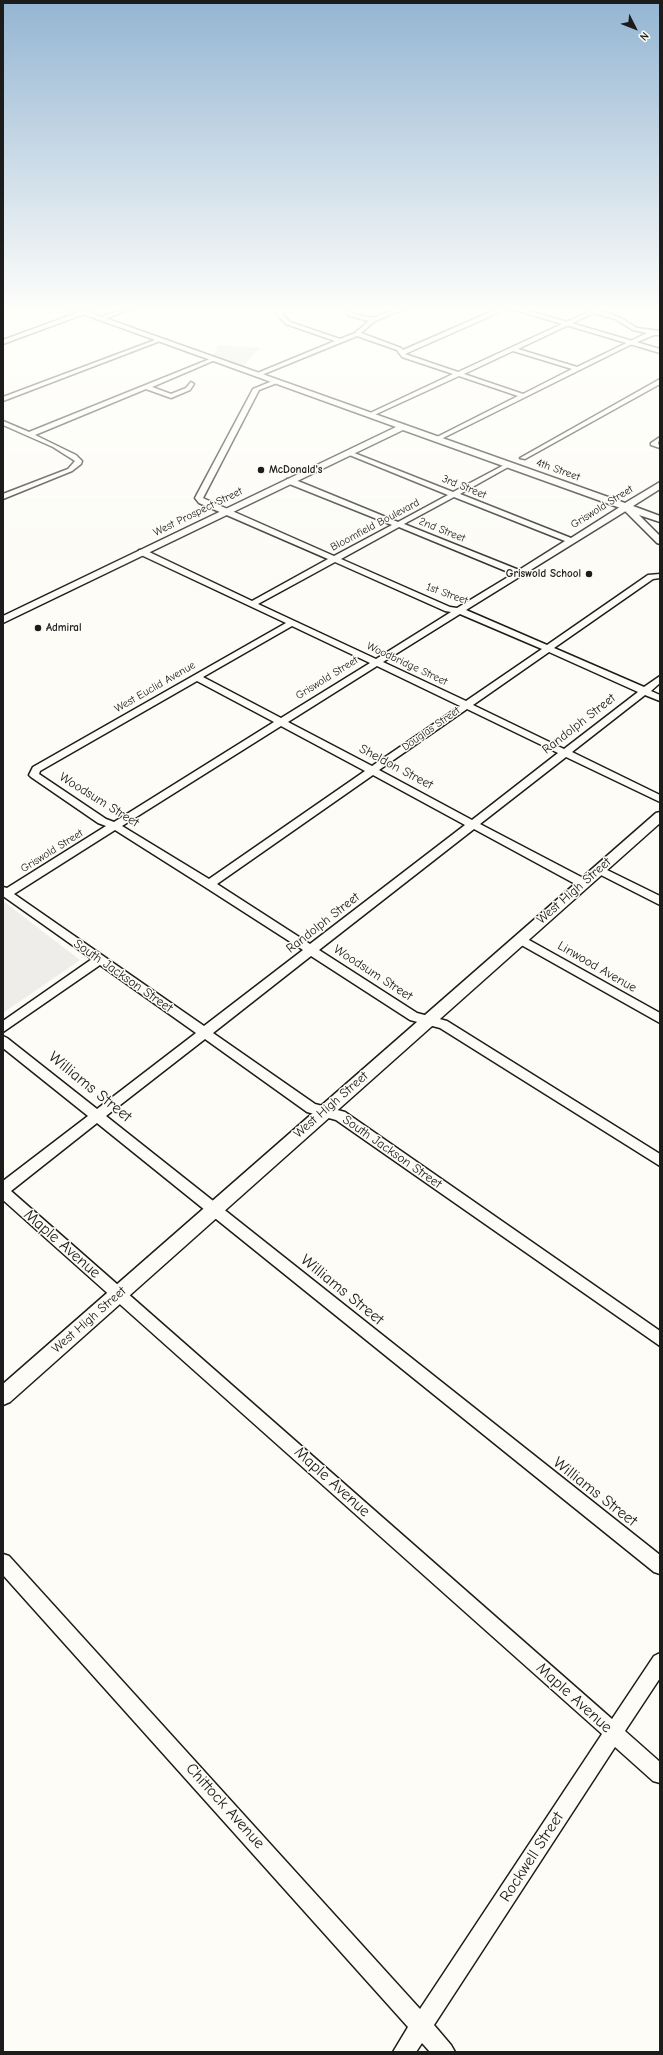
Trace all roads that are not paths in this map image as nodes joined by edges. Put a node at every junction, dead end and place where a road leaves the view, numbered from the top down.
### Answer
1 (108, 402) edge
2 (249, 402) edge
3 (332, 402) edge
4 (399, 402) edge
5 (512, 402) edge
6 (624, 402) edge
7 (370, 415) junction
8 (3, 424) edge
9 (403, 427) junction
10 (28, 435) junction
11 (436, 439) junction
12 (660, 439) edge
13 (660, 446) edge
14 (349, 453) junction
15 (523, 458) dead end
16 (508, 465) junction
17 (290, 481) junction
18 (660, 485) edge
19 (453, 495) junction
20 (3, 497) edge
21 (626, 507) junction
22 (226, 512) junction
23 (660, 519) edge
24 (400, 524) junction
25 (571, 541) junction
26 (660, 541) edge
27 (142, 552) junction
28 (335, 559) junction
29 (518, 573) junction
30 (657, 576) edge
31 (252, 604) junction
32 (457, 611) junction
33 (3, 620) edge
34 (292, 622) junction
35 (549, 648) junction
36 (375, 662) junction
37 (196, 677) junction
38 (660, 679) edge
39 (645, 691) junction
40 (660, 698) edge
41 (466, 705) junction
42 (279, 722) junction
43 (565, 752) junction
44 (372, 770) junction
45 (34, 775) joint
46 (660, 799) edge
47 (660, 816) edge
48 (473, 824) junction
49 (115, 826) junction
50 (599, 870) junction
51 (583, 883) junction
52 (209, 884) junction
53 (5, 892) edge
54 (660, 901) edge
55 (520, 939) junction
56 (311, 950) junction
57 (100, 959) junction
58 (660, 1019) edge
59 (427, 1020) junction
60 (3, 1026) edge
61 (204, 1033) junction
62 (3, 1041) edge
63 (325, 1111) junction
64 (97, 1115) junction
65 (660, 1161) edge
66 (3, 1190) edge
67 (214, 1210) junction
68 (119, 1293) junction
69 (660, 1340) edge
70 (3, 1396) edge
71 (3, 1562) edge
72 (660, 1566) edge
73 (660, 1662) edge
74 (614, 1733) junction
75 (660, 1774) edge
76 (421, 2026) junction
77 (404, 2052) edge
78 (444, 2052) edge

1 - 10 street
2 - 22 street, 1st Street
3 - 7 street, 4th Street
4 - 7 street
5 - 11 street
6 - 15 street
7 - 9 street, 4th Street
8 - 10 street
9 - 11 street, 4th Street
9 - 14 street, West Prospect Street
10 - 20 street
11 - 16 street, 4th Street
12 - 13 street
14 - 17 street, West Prospect Street
14 - 19 street, 3rd Street
16 - 19 street, Bloomfield Boulevard
16 - 21 street, 4th Street
17 - 22 street, West Prospect Street
17 - 24 street, 2nd Street
18 - 21 street, Griswold Street
19 - 24 street, Bloomfield Boulevard
19 - 25 street, 3rd Street
21 - 23 street, 4th Street
21 - 25 street, Griswold Street
21 - 26 street
22 - 27 street, West Prospect Street
22 - 28 street, 1st Street
24 - 28 street, Bloomfield Boulevard
24 - 29 street, 2nd Street
25 - 29 street, Griswold Street
27 - 31 street, Woodbridge Street
27 - 33 street, West Prospect Street
28 - 31 street, Bloomfield Boulevard
28 - 32 street, 1st Street
29 - 32 street, Griswold Street
30 - 35 street, Douglas Street
31 - 34 street, Woodbridge Street
32 - 35 street, 1st Street
32 - 36 street, Griswold Street
34 - 36 street, Woodbridge Street
34 - 37 street, West Euclid Avenue
35 - 39 street, 1st Street
35 - 41 street, Douglas Street
36 - 41 street, Woodbridge Street
36 - 42 street, Griswold Street
37 - 42 street, Sheldon Street
37 - 45 street, West Euclid Avenue
38 - 39 street, Randolph Street
39 - 40 street, 1st Street
39 - 43 street, Randolph Street
41 - 43 street, Woodbridge Street
41 - 44 street, Douglas Street
42 - 44 street, Sheldon Street
42 - 49 street, Griswold Street
43 - 46 street, Woodbridge Street
43 - 48 street, Randolph Street
44 - 48 street, Sheldon Street
44 - 52 street, Douglas Street
45 - 49 street, Woodsum Street
47 - 50 street, West High Street
48 - 51 street, Sheldon Street
48 - 56 street, Randolph Street
49 - 52 street, Woodsum Street
49 - 53 street, Griswold Street
50 - 51 street, West High Street
50 - 54 street
51 - 55 street, West High Street
52 - 56 street, Woodsum Street
53 - 57 street, South Jackson Street
55 - 58 street, Linwood Avenue
55 - 59 street, West High Street
56 - 59 street, Woodsum Street
56 - 61 street, Randolph Street
57 - 60 street
57 - 61 street, South Jackson Street
59 - 63 street, West High Street
59 - 65 street, Woodsum Street
61 - 63 street, South Jackson Street
61 - 64 street, Randolph Street
62 - 64 street, Williams Street
63 - 67 street, West High Street
63 - 69 street, South Jackson Street
64 - 66 street, Randolph Street
64 - 67 street, Williams Street
66 - 68 street, Maple Avenue
67 - 68 street, West High Street
67 - 72 street, Williams Street
68 - 70 street, West High Street
68 - 74 street, Maple Avenue
71 - 76 street, Chittock Avenue
73 - 74 street, Rockwell Street
74 - 75 street, Maple Avenue
74 - 76 street, Rockwell Street
76 - 77 street, Rockwell Street
76 - 78 street, Chittock Avenue

